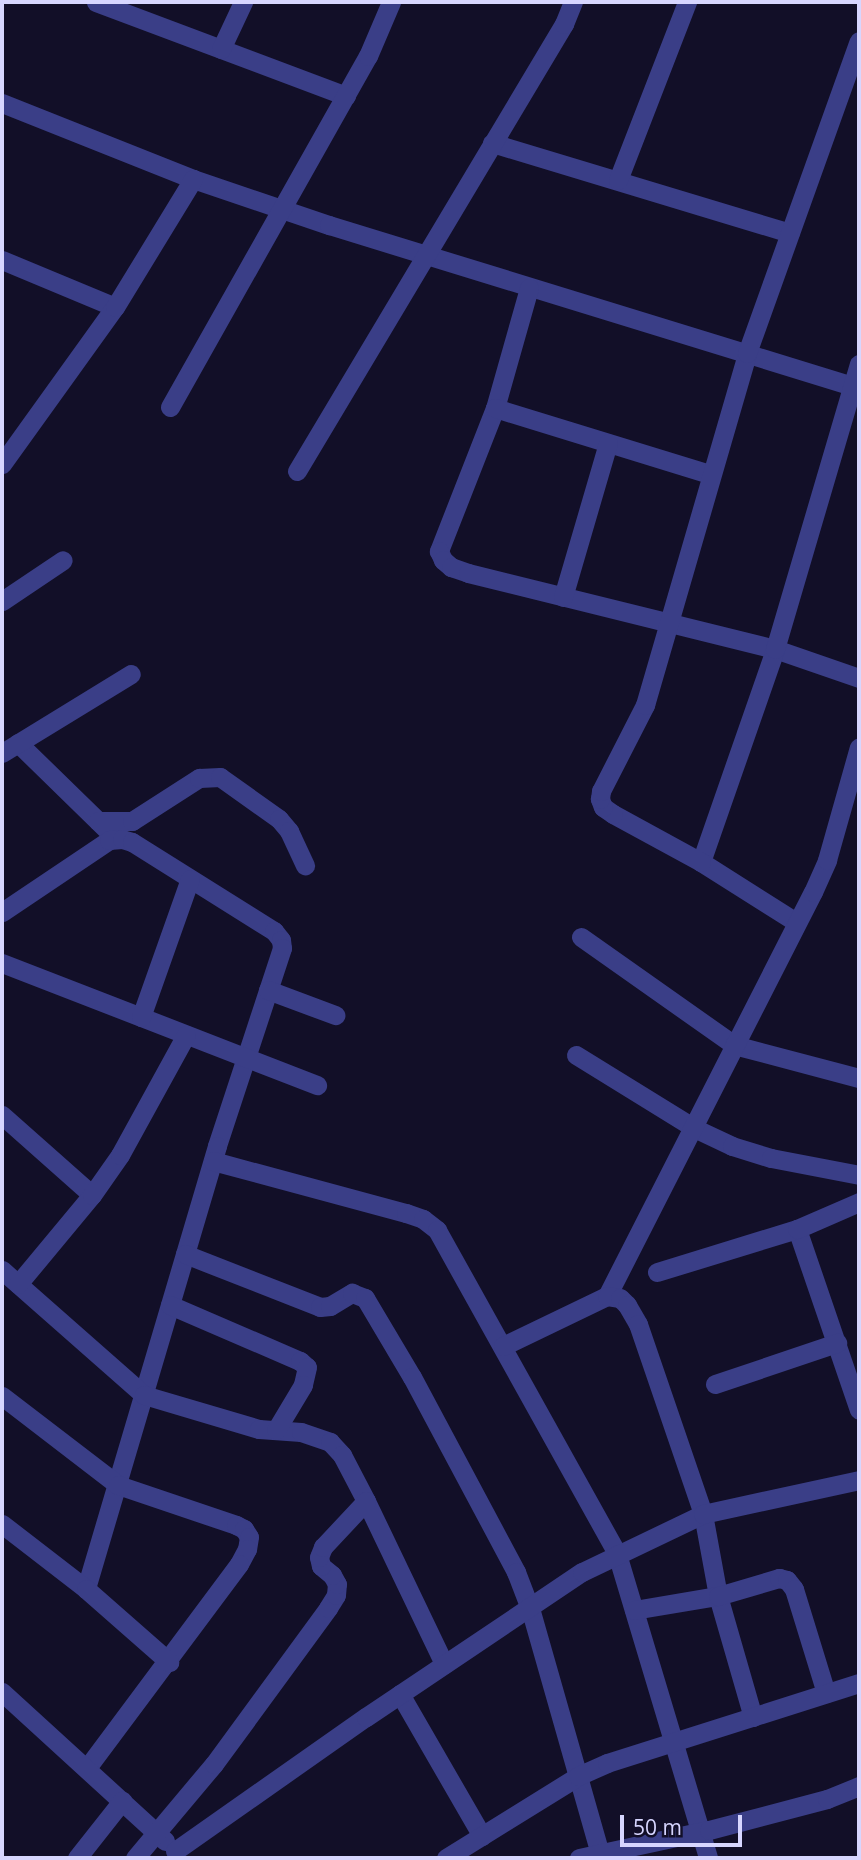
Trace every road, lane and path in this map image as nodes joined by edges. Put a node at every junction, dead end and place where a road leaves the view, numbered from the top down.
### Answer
1 (96, 2) edge
2 (243, 2) edge
3 (391, 2) edge
4 (573, 2) edge
5 (687, 2) edge
6 (859, 41) edge
7 (221, 49) junction
8 (346, 96) junction
9 (2, 103) edge
10 (492, 143) junction
11 (193, 179) junction
12 (618, 180) junction
13 (282, 209) junction
14 (790, 233) junction
15 (428, 253) junction
16 (2, 260) edge
17 (529, 288) junction
18 (115, 307) junction
19 (747, 353) junction
20 (859, 364) edge
21 (857, 388) edge
22 (170, 407) dead end
23 (495, 408) junction
24 (608, 443) junction
25 (2, 464) edge
26 (298, 471) dead end
27 (709, 474) junction
28 (63, 560) dead end
29 (564, 597) junction
30 (2, 601) edge
31 (667, 623) junction
32 (775, 649) junction
33 (131, 674) dead end
34 (859, 678) edge
35 (859, 747) edge
36 (10, 748) edge
37 (853, 789) edge
38 (98, 821) junction
39 (116, 838) junction
40 (701, 862) junction
41 (305, 866) dead end
42 (190, 879) junction
43 (2, 912) edge
44 (796, 922) junction
45 (581, 937) dead end
46 (2, 963) edge
47 (268, 990) junction
48 (335, 1015) dead end
49 (141, 1017) junction
50 (186, 1035) junction
51 (734, 1045) junction
52 (576, 1055) dead end
53 (244, 1059) junction
54 (859, 1078) edge
55 (317, 1085) dead end
56 (2, 1115) edge
57 (694, 1128) junction
58 (213, 1161) junction
59 (859, 1175) edge
60 (92, 1195) junction
61 (859, 1202) edge
62 (797, 1229) junction
63 (185, 1254) junction
64 (2, 1270) edge
65 (657, 1272) dead end
66 (18, 1284) junction
67 (607, 1296) junction
68 (170, 1305) junction
69 (837, 1343) junction
70 (503, 1346) junction
71 (715, 1384) dead end
72 (144, 1395) junction
73 (2, 1396) edge
74 (859, 1410) edge
75 (276, 1430) junction
76 (859, 1480) edge
77 (118, 1485) junction
78 (366, 1501) junction
79 (704, 1514) junction
80 (2, 1524) edge
81 (617, 1554) junction
82 (86, 1589) junction
83 (718, 1596) junction
84 (530, 1608) junction
85 (634, 1610) junction
86 (169, 1662) junction
87 (444, 1664) junction
88 (859, 1683) edge
89 (2, 1692) edge
90 (827, 1693) junction
91 (400, 1694) junction
92 (753, 1717) junction
93 (672, 1742) junction
94 (87, 1768) junction
95 (578, 1776) junction
96 (859, 1786) edge
97 (122, 1801) junction
98 (156, 1832) junction
99 (701, 1832) junction
100 (482, 1836) junction
101 (179, 1854) edge
102 (600, 1855) edge
103 (78, 1858) edge
104 (135, 1858) edge
105 (446, 1858) edge
106 (579, 1858) edge
107 (708, 1858) edge

1 - 7 street
2 - 7 street
3 - 8 street
4 - 10 street
5 - 12 street
6 - 14 street
7 - 8 street
8 - 13 street
9 - 11 street
10 - 12 street
10 - 15 street
11 - 13 street
11 - 18 street
12 - 14 street
13 - 15 street
13 - 22 street
14 - 19 street
15 - 17 street
15 - 26 street
16 - 18 street
17 - 19 street
17 - 23 street
18 - 25 street
19 - 21 street
19 - 27 street
20 - 21 street
21 - 32 street
23 - 24 street
23 - 29 street
24 - 27 street
24 - 29 street
27 - 31 street
28 - 30 street
29 - 31 street
31 - 32 street
31 - 40 street
32 - 34 street
32 - 40 street
33 - 36 street
35 - 37 street
36 - 38 street
37 - 44 street
38 - 39 street
38 - 41 street
39 - 42 street
39 - 43 street
40 - 44 street
42 - 47 street
42 - 49 street
44 - 51 street
45 - 51 street
46 - 49 street
47 - 48 street
47 - 53 street
49 - 50 street
50 - 53 street
50 - 60 street
51 - 54 street
51 - 57 street
52 - 57 street
53 - 55 street
53 - 58 street
56 - 60 street
57 - 59 street
57 - 67 street
58 - 63 street
58 - 70 street
60 - 66 street
61 - 62 street
62 - 65 street
62 - 69 street
63 - 68 street
63 - 84 street
64 - 66 street
66 - 72 street
67 - 70 street
67 - 79 street
68 - 72 street
68 - 75 street
69 - 71 street
69 - 74 street
70 - 81 street
72 - 75 street
72 - 77 street
73 - 77 street
75 - 78 street
76 - 79 street
77 - 82 street
77 - 86 street
78 - 87 street
78 - 98 street
79 - 81 street
79 - 83 street
80 - 82 street
81 - 84 street
81 - 85 street
82 - 86 street
83 - 85 street
83 - 90 street
83 - 92 street
84 - 87 street
84 - 95 street
85 - 93 street
86 - 94 street
87 - 91 street
88 - 90 street
89 - 94 street
90 - 92 street
91 - 100 street
91 - 101 street
92 - 93 street
93 - 95 street
93 - 99 street
94 - 97 street
95 - 100 street
95 - 102 street
96 - 99 street
97 - 98 street
97 - 103 street
98 - 101 street
98 - 104 street
99 - 102 street
99 - 107 street
100 - 105 street
102 - 106 street

